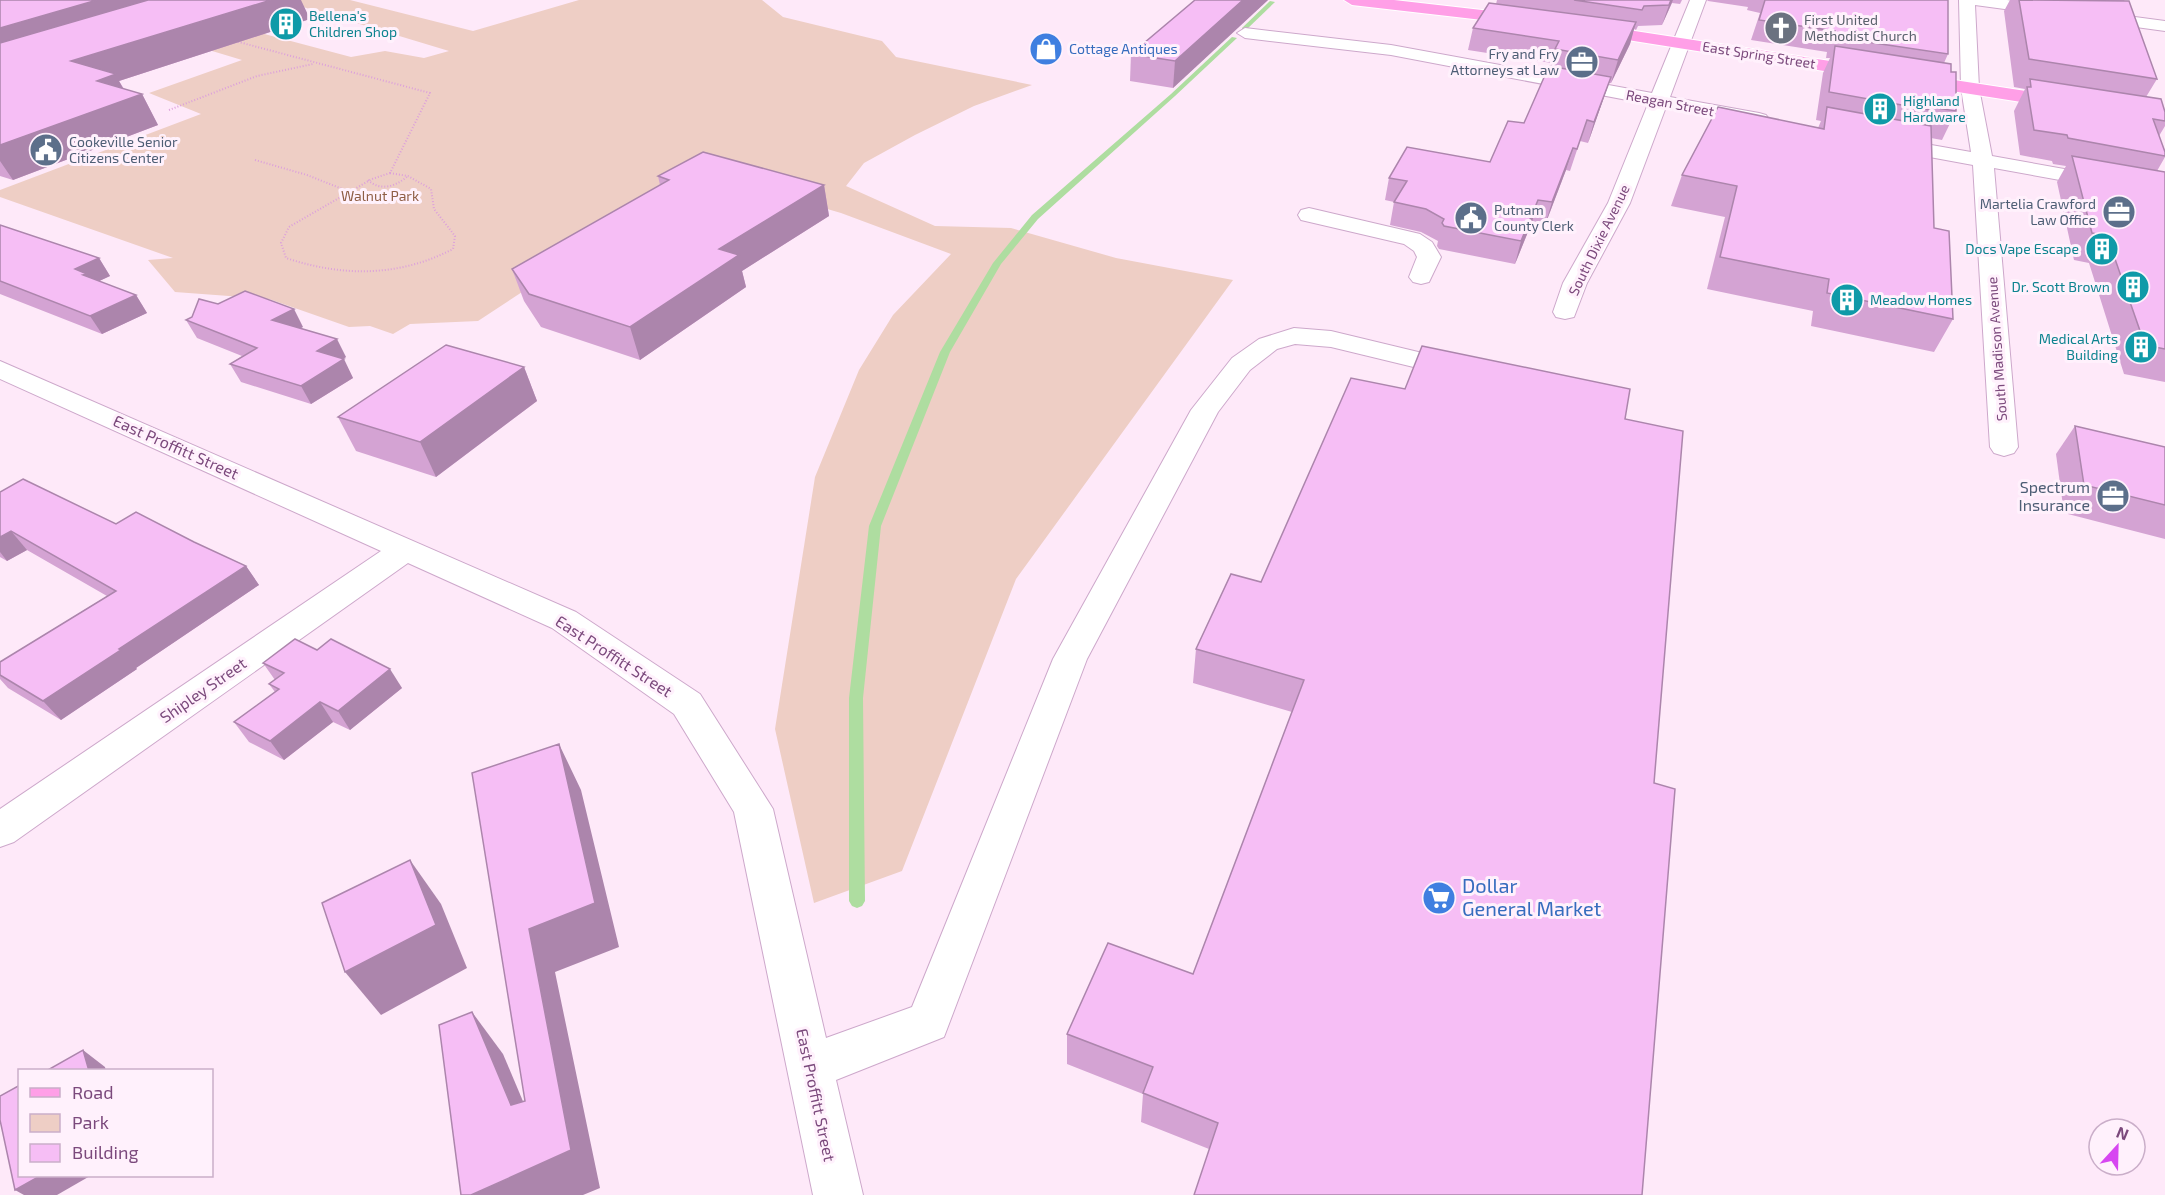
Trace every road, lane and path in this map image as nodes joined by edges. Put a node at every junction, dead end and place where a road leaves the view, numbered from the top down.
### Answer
1 (1352, 0) edge
2 (1698, 0) edge
3 (1969, 0) edge
4 (2149, 7) dead end
5 (1544, 23) edge
6 (1577, 27) edge
7 (2161, 31) edge
8 (1245, 33) dead end
9 (228, 40) edge
10 (1681, 42) junction
11 (317, 63) junction
12 (1970, 88) junction
13 (1657, 100) junction
14 (2086, 106) edge
15 (170, 110) dead end
16 (1774, 122) edge
17 (1867, 139) edge
18 (255, 160) dead end
19 (1983, 161) junction
20 (392, 171) junction
21 (408, 176) junction
22 (368, 180) junction
23 (350, 192) junction
24 (2165, 193) edge
25 (1309, 215) dead end
26 (1421, 277) dead end
27 (1565, 312) dead end
28 (0, 369) edge
29 (1490, 377) edge
30 (2004, 447) dead end
31 (406, 549) junction
32 (0, 830) edge
33 (810, 1067) junction
34 (838, 1195) edge

1 - 5 main road
2 - 10 street, South Dixie Avenue
3 - 7 street
3 - 12 street, South Madison Avenue
4 - 7 street
6 - 10 main road, East Spring Street
8 - 13 street, Reagan Street
9 - 11 path
10 - 12 main road, East Spring Street
10 - 13 street, South Dixie Avenue
11 - 15 path
11 - 20 path
12 - 14 main road, East Spring Street
12 - 19 street, South Madison Avenue
13 - 16 street, Reagan Street
13 - 27 street, South Dixie Avenue
17 - 19 street
18 - 23 path
19 - 24 street
19 - 30 street, South Madison Avenue
20 - 21 path
20 - 22 path
21 - 22 path
21 - 23 path
22 - 23 path
25 - 26 street
28 - 31 street, East Proffitt Street
29 - 33 street
31 - 32 street, Shipley Street
31 - 33 street, East Proffitt Street
33 - 34 street, East Proffitt Street

